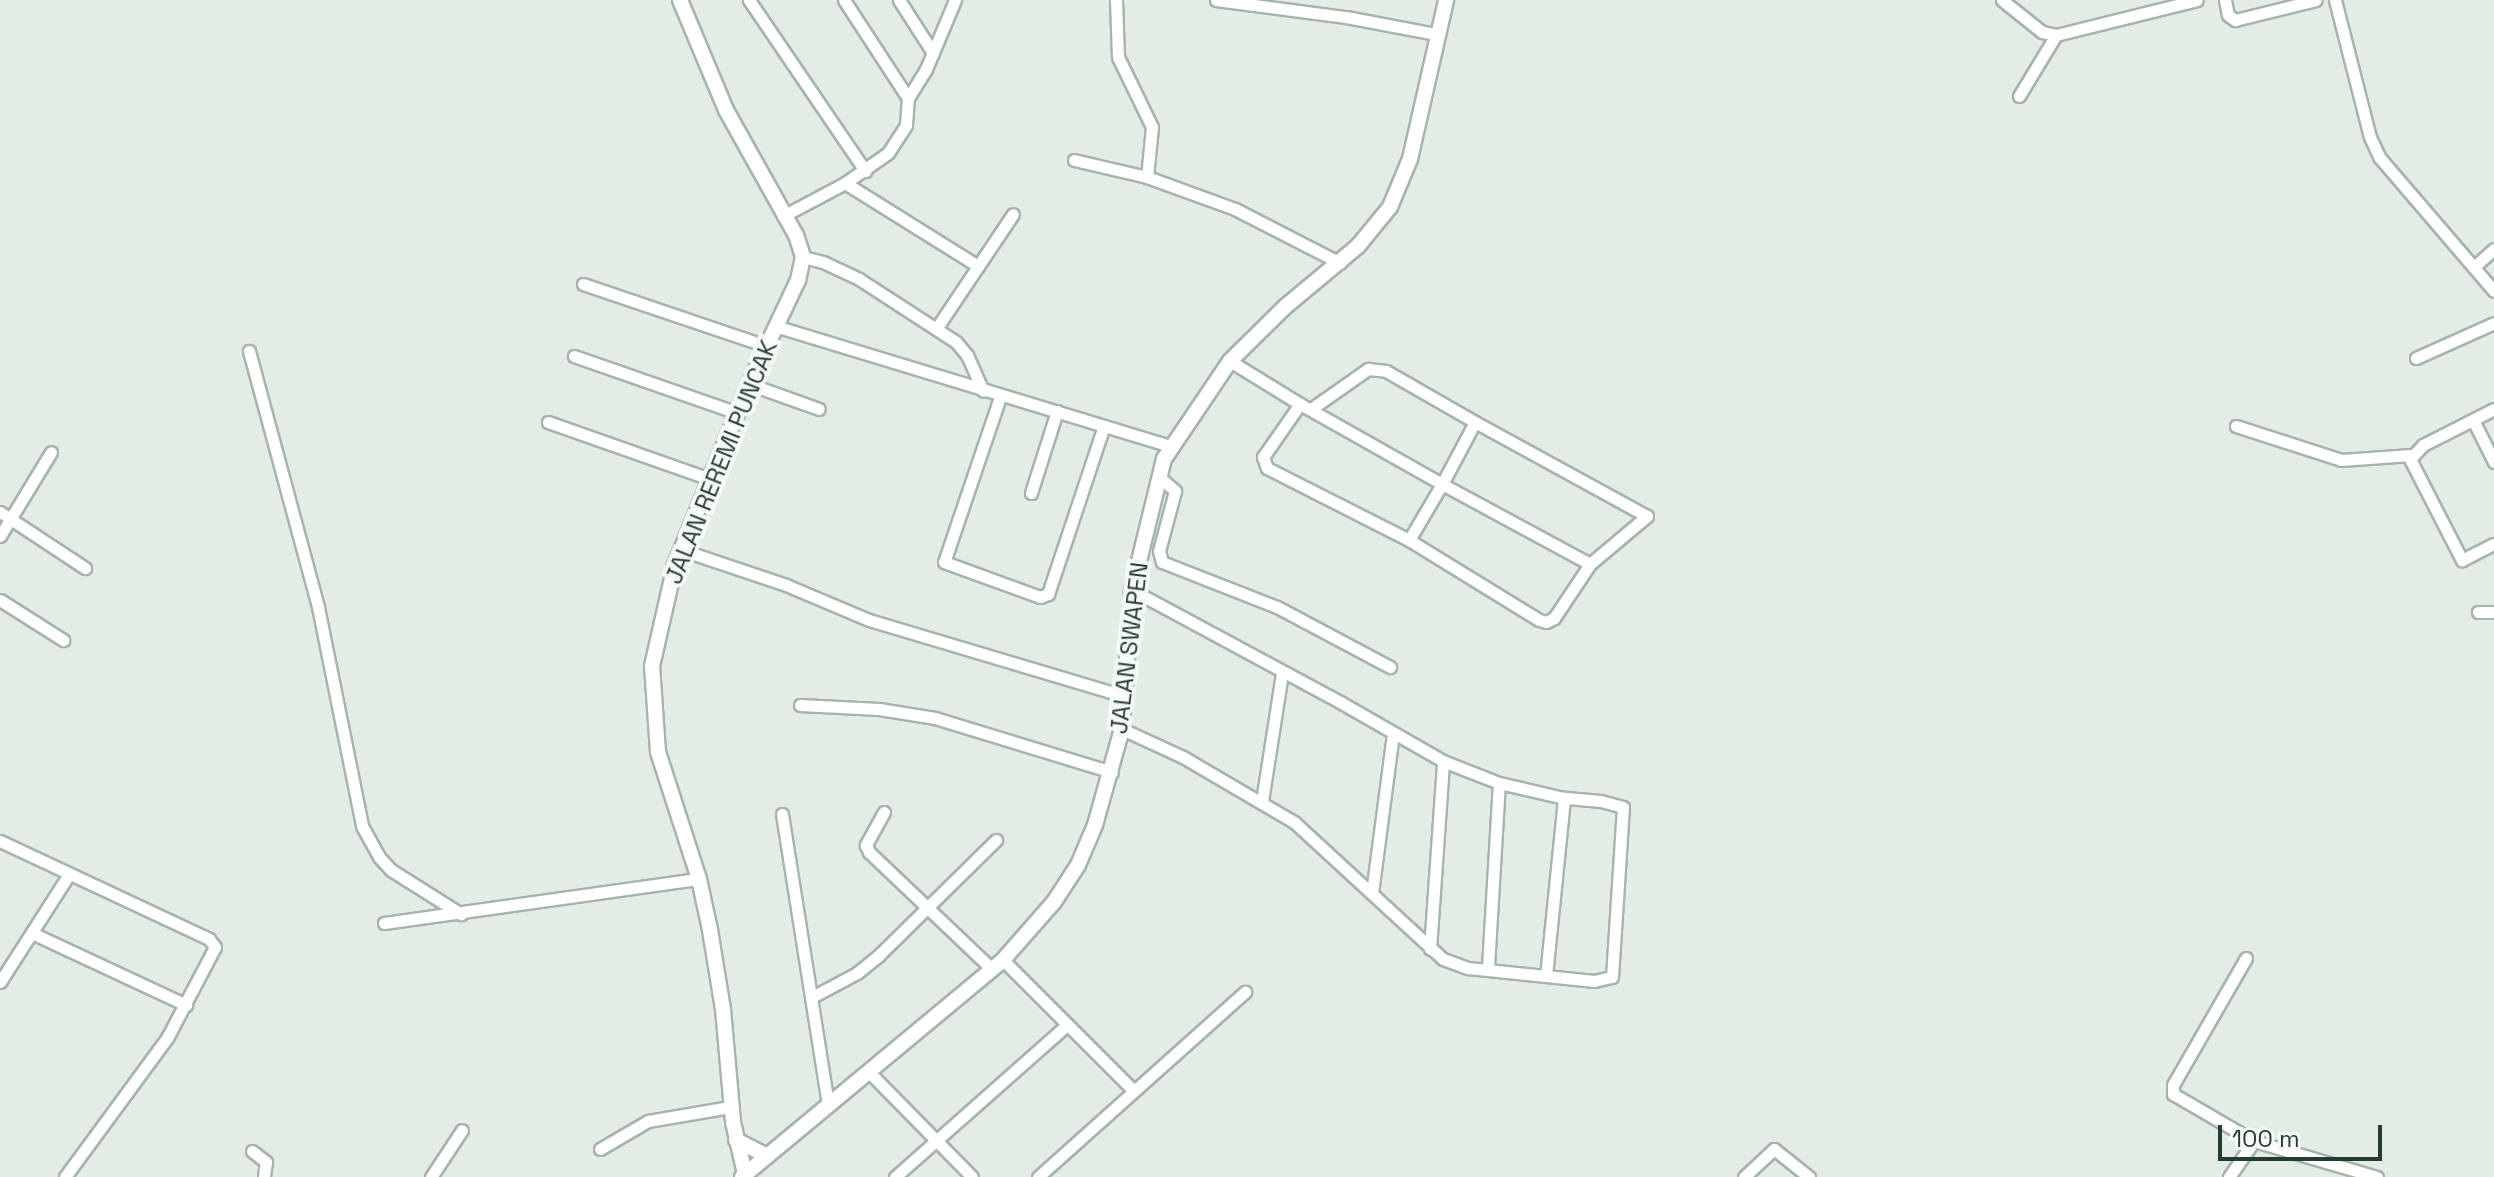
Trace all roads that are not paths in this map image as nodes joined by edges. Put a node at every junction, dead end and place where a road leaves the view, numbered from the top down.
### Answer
1 (680, 0) edge
2 (749, 0) edge
3 (844, 0) edge
4 (899, 0) edge
5 (955, 0) edge
6 (1116, 0) edge
7 (1216, 0) edge
8 (1223, 0) edge
9 (1446, 0) edge
10 (2002, 0) edge
11 (2197, 0) edge
12 (2225, 0) edge
13 (2316, 0) edge
14 (2335, 0) edge
15 (1436, 34) junction
16 (2056, 35) junction
17 (933, 53) junction
18 (2019, 96) dead end
19 (908, 98) junction
20 (1074, 160) dead end
21 (865, 171) junction
22 (1147, 177) junction
23 (845, 183) junction
24 (1013, 214) dead end
25 (783, 216) junction
26 (2494, 249) edge
27 (803, 257) junction
28 (1340, 263) junction
29 (978, 266) junction
30 (2475, 266) junction
31 (583, 284) dead end
32 (2494, 291) edge
33 (2494, 323) edge
34 (775, 326) junction
35 (936, 329) junction
36 (766, 346) junction
37 (249, 351) dead end
38 (574, 356) dead end
39 (2416, 358) dead end
40 (1230, 361) junction
41 (749, 384) junction
42 (983, 391) junction
43 (1000, 397) junction
44 (1306, 407) junction
45 (819, 409) dead end
46 (2494, 409) edge
47 (1057, 411) junction
48 (738, 413) junction
49 (2473, 420) junction
50 (548, 422) dead end
51 (1475, 422) junction
52 (1104, 426) junction
53 (2236, 426) dead end
54 (1171, 446) junction
55 (51, 452) dead end
56 (2411, 455) junction
57 (2494, 462) edge
58 (1158, 476) junction
59 (710, 479) junction
60 (1442, 484) junction
61 (1031, 493) dead end
62 (5, 516) edge
63 (0, 536) edge
64 (1409, 540) junction
65 (2494, 544) edge
66 (682, 550) junction
67 (1590, 564) junction
68 (85, 568) dead end
69 (1132, 590) junction
70 (0, 600) edge
71 (2478, 612) dead end
72 (2494, 612) edge
73 (63, 640) dead end
74 (1390, 667) dead end
75 (1282, 673) junction
76 (1124, 696) junction
77 (800, 705) dead end
78 (1122, 729) junction
79 (1393, 733) junction
80 (1443, 761) junction
81 (1112, 772) junction
82 (1499, 783) junction
83 (1564, 798) junction
84 (1262, 801) junction
85 (884, 812) dead end
86 (782, 814) dead end
87 (996, 840) dead end
88 (0, 841) edge
89 (69, 874) junction
90 (699, 879) junction
91 (1372, 893) junction
92 (929, 908) junction
93 (461, 914) junction
94 (384, 923) dead end
95 (34, 934) junction
96 (1430, 949) junction
97 (2246, 958) dead end
98 (998, 964) junction
99 (1488, 967) junction
100 (1546, 976) junction
101 (0, 982) edge
102 (1245, 992) dead end
103 (812, 997) junction
104 (186, 1005) junction
105 (1067, 1025) junction
106 (868, 1071) junction
107 (1132, 1089) junction
108 (828, 1103) junction
109 (730, 1107) junction
110 (462, 1130) dead end
111 (736, 1140) junction
112 (936, 1141) junction
113 (2254, 1141) junction
114 (600, 1149) dead end
115 (252, 1151) dead end
116 (767, 1156) junction
117 (744, 1176) edge
118 (65, 1177) edge
119 (264, 1177) edge
120 (431, 1177) edge
121 (895, 1177) edge
122 (972, 1177) edge
123 (1038, 1177) edge
124 (1744, 1177) edge
125 (1809, 1177) edge
126 (2229, 1177) edge
127 (2377, 1177) edge

1 - 25 main road
2 - 21 street
3 - 19 street
4 - 17 street
5 - 17 street
6 - 22 street
7 - 8 street
8 - 15 street
9 - 15 main road, JALAN SWAPEN
10 - 16 street
11 - 16 street
12 - 13 street
14 - 30 street
15 - 28 main road, JALAN SWAPEN
16 - 18 street
17 - 19 street
19 - 21 street
20 - 22 street
21 - 23 street
22 - 28 street
23 - 25 street
23 - 29 street
24 - 29 street
25 - 27 main road
26 - 30 street
27 - 34 main road, JALAN REREMI PUNCAK
27 - 35 street
28 - 40 main road, JALAN SWAPEN
29 - 35 street
30 - 32 street
31 - 36 street
33 - 39 street
34 - 36 main road, JALAN REREMI PUNCAK
34 - 42 street
35 - 42 street
36 - 41 main road, JALAN REREMI PUNCAK
37 - 93 street
38 - 48 street
40 - 44 street
40 - 54 main road, JALAN SWAPEN
41 - 45 street
41 - 48 main road, JALAN REREMI PUNCAK
42 - 43 street
43 - 47 street
43 - 52 street
44 - 51 street
44 - 60 street
44 - 64 street
46 - 49 street
47 - 52 street
47 - 61 street
48 - 59 main road, JALAN REREMI PUNCAK
49 - 56 street
49 - 57 street
50 - 59 street
51 - 60 street
51 - 67 street
52 - 54 street
53 - 56 street
54 - 58 main road, JALAN SWAPEN
55 - 62 street
56 - 65 street
58 - 69 main road, JALAN SWAPEN
58 - 74 street
59 - 66 main road, JALAN REREMI PUNCAK
60 - 64 street
60 - 67 street
62 - 63 street
62 - 68 street
64 - 67 street
66 - 76 street
66 - 90 main road, JALAN REREMI PUNCAK
69 - 75 street
69 - 76 main road, JALAN SWAPEN
70 - 73 street
71 - 72 street
75 - 79 street
75 - 84 street
76 - 78 main road, JALAN SWAPEN
77 - 81 street
78 - 81 main road, JALAN SWAPEN
78 - 84 street
79 - 80 street
79 - 91 street
80 - 82 street
80 - 96 street
81 - 98 main road, JALAN SWAPEN
82 - 83 street
82 - 99 street
83 - 100 street
83 - 100 street
84 - 91 street
85 - 92 street
86 - 103 street
87 - 92 street
88 - 89 street
89 - 95 street
89 - 104 street
90 - 93 street
90 - 109 main road, JALAN REREMI PUNCAK
91 - 96 street
92 - 98 street
92 - 103 street
93 - 94 street
95 - 101 street
95 - 104 street
96 - 99 street
97 - 113 street
98 - 105 street
98 - 106 main road, JALAN SWAPEN
99 - 100 street
102 - 107 street
103 - 108 street
104 - 118 street
105 - 107 street
105 - 112 street
106 - 108 main road, JALAN SWAPEN
106 - 112 street
107 - 123 street
108 - 116 main road, JALAN SWAPEN
109 - 111 main road, JALAN REREMI PUNCAK
109 - 114 street
110 - 120 street
111 - 116 main road
111 - 117 main road, JALAN REREMI PUNCAK
112 - 121 street
112 - 122 street
113 - 126 street
113 - 127 street
115 - 119 street
116 - 117 main road, JALAN REREMI PUNCAK
124 - 125 street

